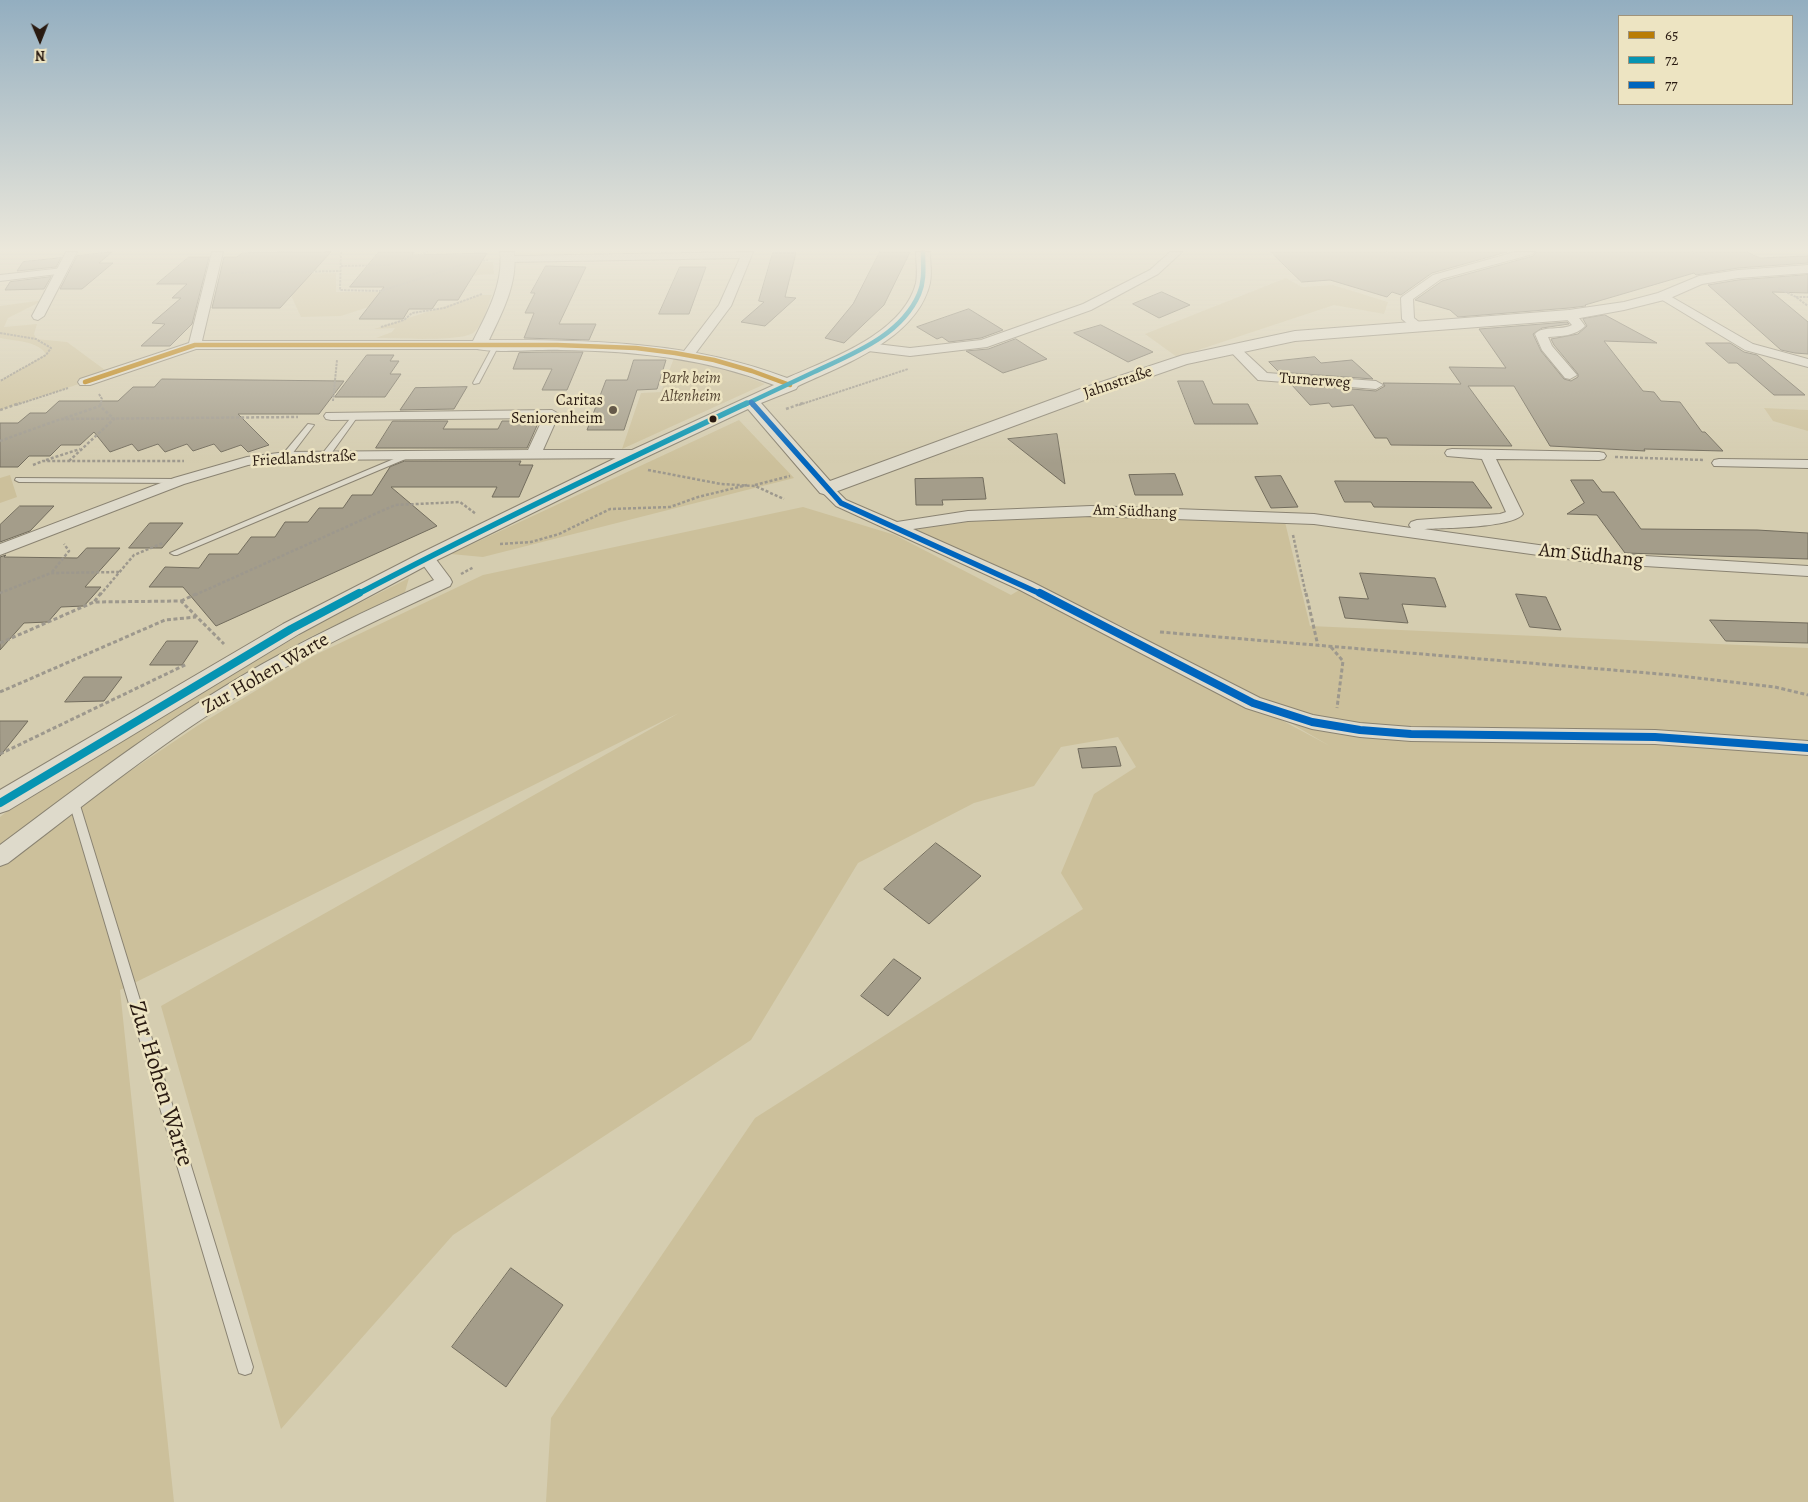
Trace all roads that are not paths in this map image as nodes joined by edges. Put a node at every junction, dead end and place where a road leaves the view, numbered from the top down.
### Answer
1 (201, 322) edge
2 (490, 322) edge
3 (712, 322) edge
4 (897, 322) edge
5 (1045, 322) edge
6 (1413, 322) edge
7 (1480, 322) edge
8 (1575, 322) edge
9 (1707, 322) edge
10 (1419, 327) junction
11 (195, 345) junction
12 (480, 345) junction
13 (496, 345) junction
14 (868, 348) junction
15 (1235, 350) junction
16 (687, 355) junction
17 (1808, 364) edge
18 (1570, 375) dead end
19 (85, 382) road end
20 (476, 383) dead end
21 (790, 384) junction
22 (1376, 385) dead end
23 (751, 402) junction
24 (331, 416) road end
25 (355, 416) junction
26 (310, 425) dead end
27 (534, 453) junction
28 (1452, 453) dead end
29 (638, 454) junction
30 (411, 455) junction
31 (1487, 455) junction
32 (286, 456) junction
33 (325, 456) junction
34 (1600, 456) road end
35 (1719, 462) road end
36 (1808, 464) edge
37 (19, 480) dead end
38 (178, 481) junction
39 (828, 490) junction
40 (895, 527) junction
41 (1375, 528) junction
42 (0, 550) edge
43 (174, 553) dead end
44 (426, 558) junction
45 (1808, 572) edge
46 (1808, 748) edge
47 (74, 802) junction
48 (0, 803) edge
49 (0, 857) edge
50 (245, 1366) dead end

1 - 11 street
2 - 12 street
3 - 16 street
4 - 14 street
5 - 14 street
6 - 10 street
7 - 10 street, Jahnstraße
8 - 18 street
9 - 17 street
10 - 15 street, Jahnstraße
11 - 12 street
11 - 19 street
12 - 13 street
13 - 16 street
13 - 20 lane
14 - 21 street
15 - 22 street, Turnerweg
15 - 39 street, Jahnstraße
16 - 21 street
21 - 23 street
23 - 29 street
23 - 39 street
24 - 25 street
25 - 27 street
25 - 33 lane
26 - 32 lane
27 - 29 street, Friedlandstraße
27 - 30 street, Friedlandstraße
28 - 31 street
29 - 44 street
30 - 33 street, Friedlandstraße
30 - 43 lane
31 - 34 street
31 - 41 street, Am Südhang
32 - 33 street, Friedlandstraße
32 - 38 street, Friedlandstraße
35 - 36 street
37 - 38 lane
38 - 42 street, Friedlandstraße
39 - 40 street
40 - 41 street, Am Südhang
40 - 46 street
41 - 45 street, Am Südhang
44 - 47 street, Zur Hohen Warte
44 - 48 street
47 - 49 street, Zur Hohen Warte
47 - 50 lane, Zur Hohen Warte

